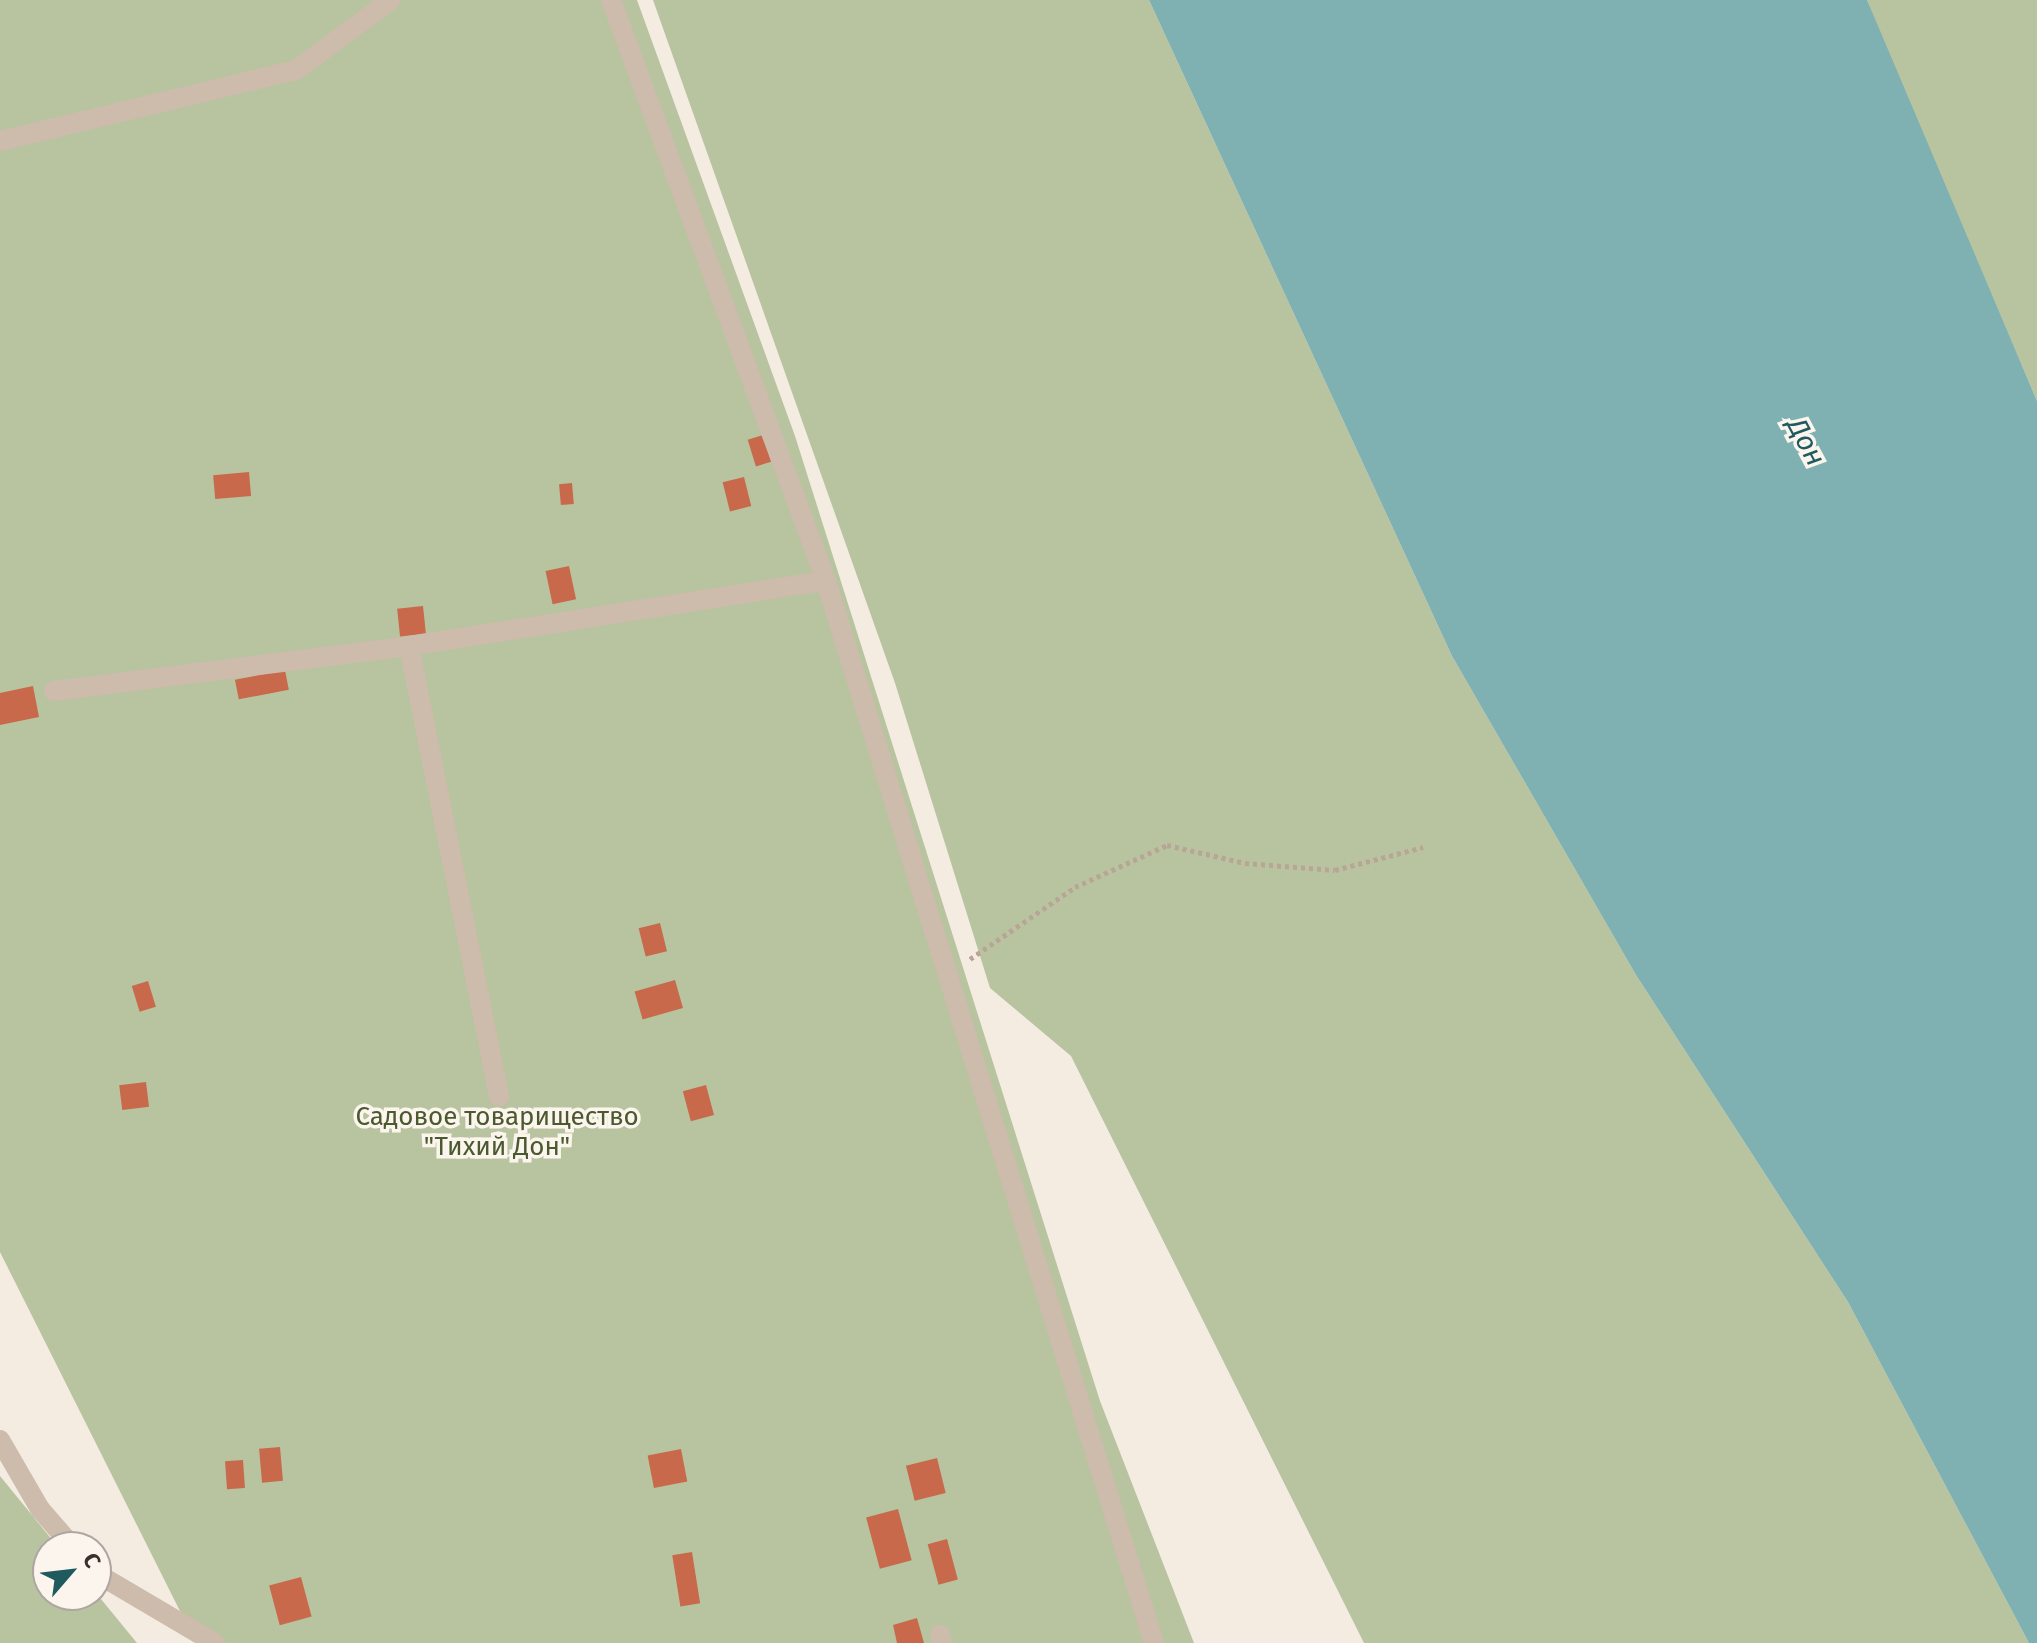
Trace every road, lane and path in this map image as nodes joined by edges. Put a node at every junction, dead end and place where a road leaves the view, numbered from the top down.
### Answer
1 (391, 0) edge
2 (611, 0) edge
3 (0, 141) edge
4 (826, 581) junction
5 (409, 646) junction
6 (54, 691) dead end
7 (1423, 847) dead end
8 (949, 972) junction
9 (499, 1096) dead end
10 (0, 1440) edge
11 (59, 1531) edge
12 (112, 1582) edge
13 (215, 1643) edge
14 (1154, 1643) edge

1 - 3 street
2 - 4 street
4 - 5 street
4 - 8 street
5 - 6 street
5 - 9 street
7 - 8 path
8 - 14 street
10 - 11 street
12 - 13 street

